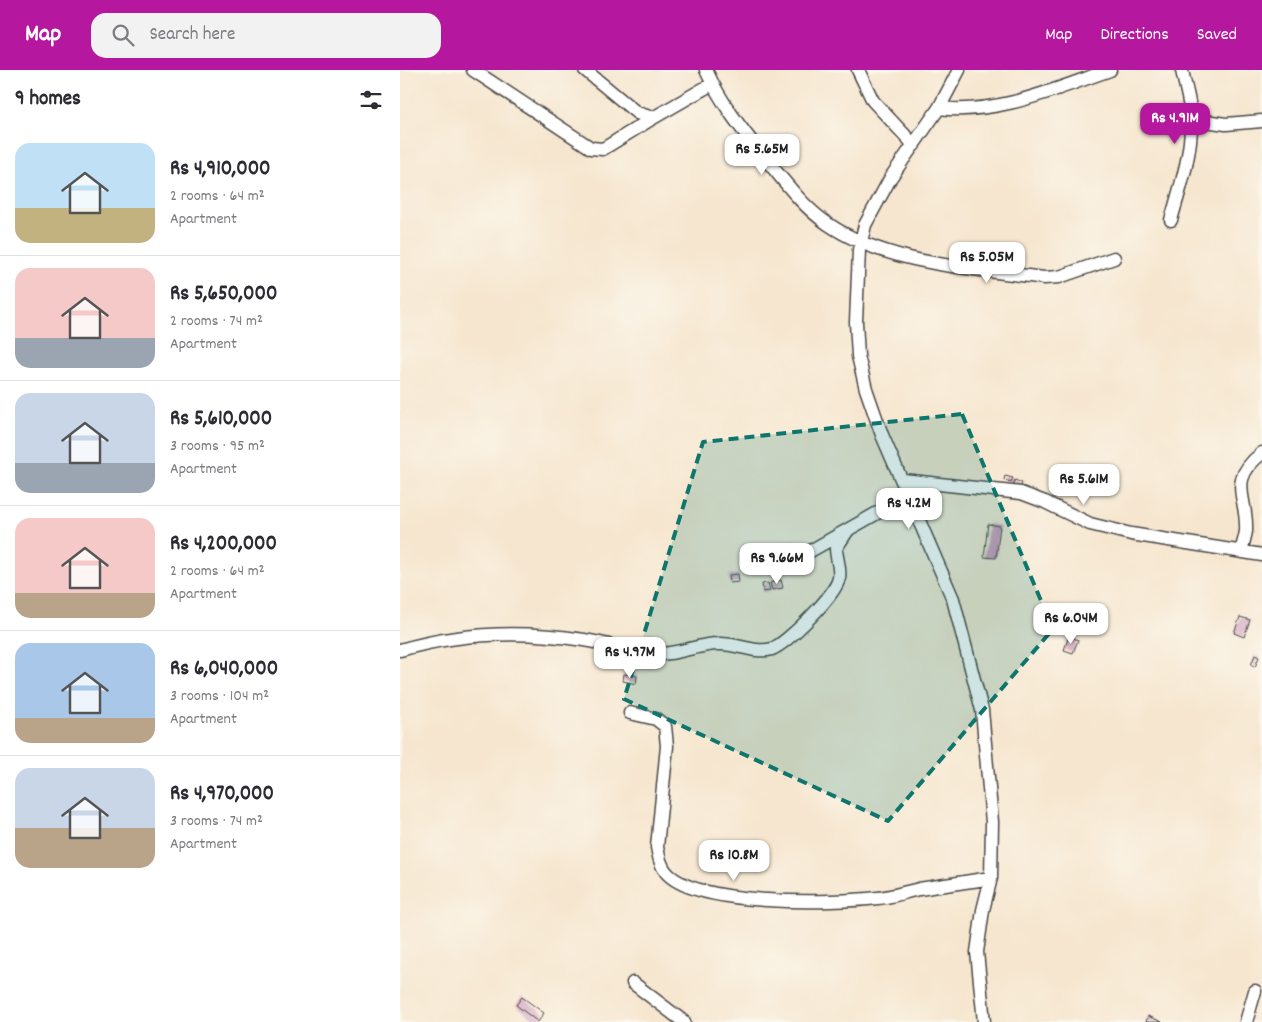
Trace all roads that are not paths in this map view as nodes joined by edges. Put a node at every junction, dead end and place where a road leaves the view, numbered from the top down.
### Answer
1 (473, 70) edge
2 (585, 70) edge
3 (706, 70) edge
4 (858, 70) edge
5 (958, 70) edge
6 (1110, 70) edge
7 (1182, 70) edge
8 (712, 84) junction
9 (939, 108) junction
10 (653, 118) junction
11 (1191, 119) junction
12 (1262, 121) edge
13 (914, 145) junction
14 (1171, 220) dead end
15 (861, 242) junction
16 (1114, 258) dead end
17 (1262, 453) edge
18 (903, 480) junction
19 (909, 495) junction
20 (848, 530) junction
21 (1241, 551) junction
22 (805, 554) dead end
23 (1262, 555) edge
24 (400, 650) edge
25 (630, 713) dead end
26 (991, 878) junction
27 (633, 982) dead end
28 (1254, 991) dead end
29 (684, 1022) edge
30 (984, 1022) edge
31 (1246, 1022) edge

1 - 10 street
2 - 10 street
3 - 8 street
4 - 13 street
5 - 9 street
6 - 9 street
7 - 11 street
8 - 10 street
8 - 15 street
9 - 13 street
11 - 12 street
11 - 14 street
13 - 15 street
15 - 16 street
15 - 18 street
17 - 21 street
18 - 19 street
18 - 21 street
19 - 20 street
19 - 26 street
20 - 22 street
20 - 24 street
21 - 23 street
25 - 26 street
26 - 30 street
27 - 29 street
28 - 31 street

